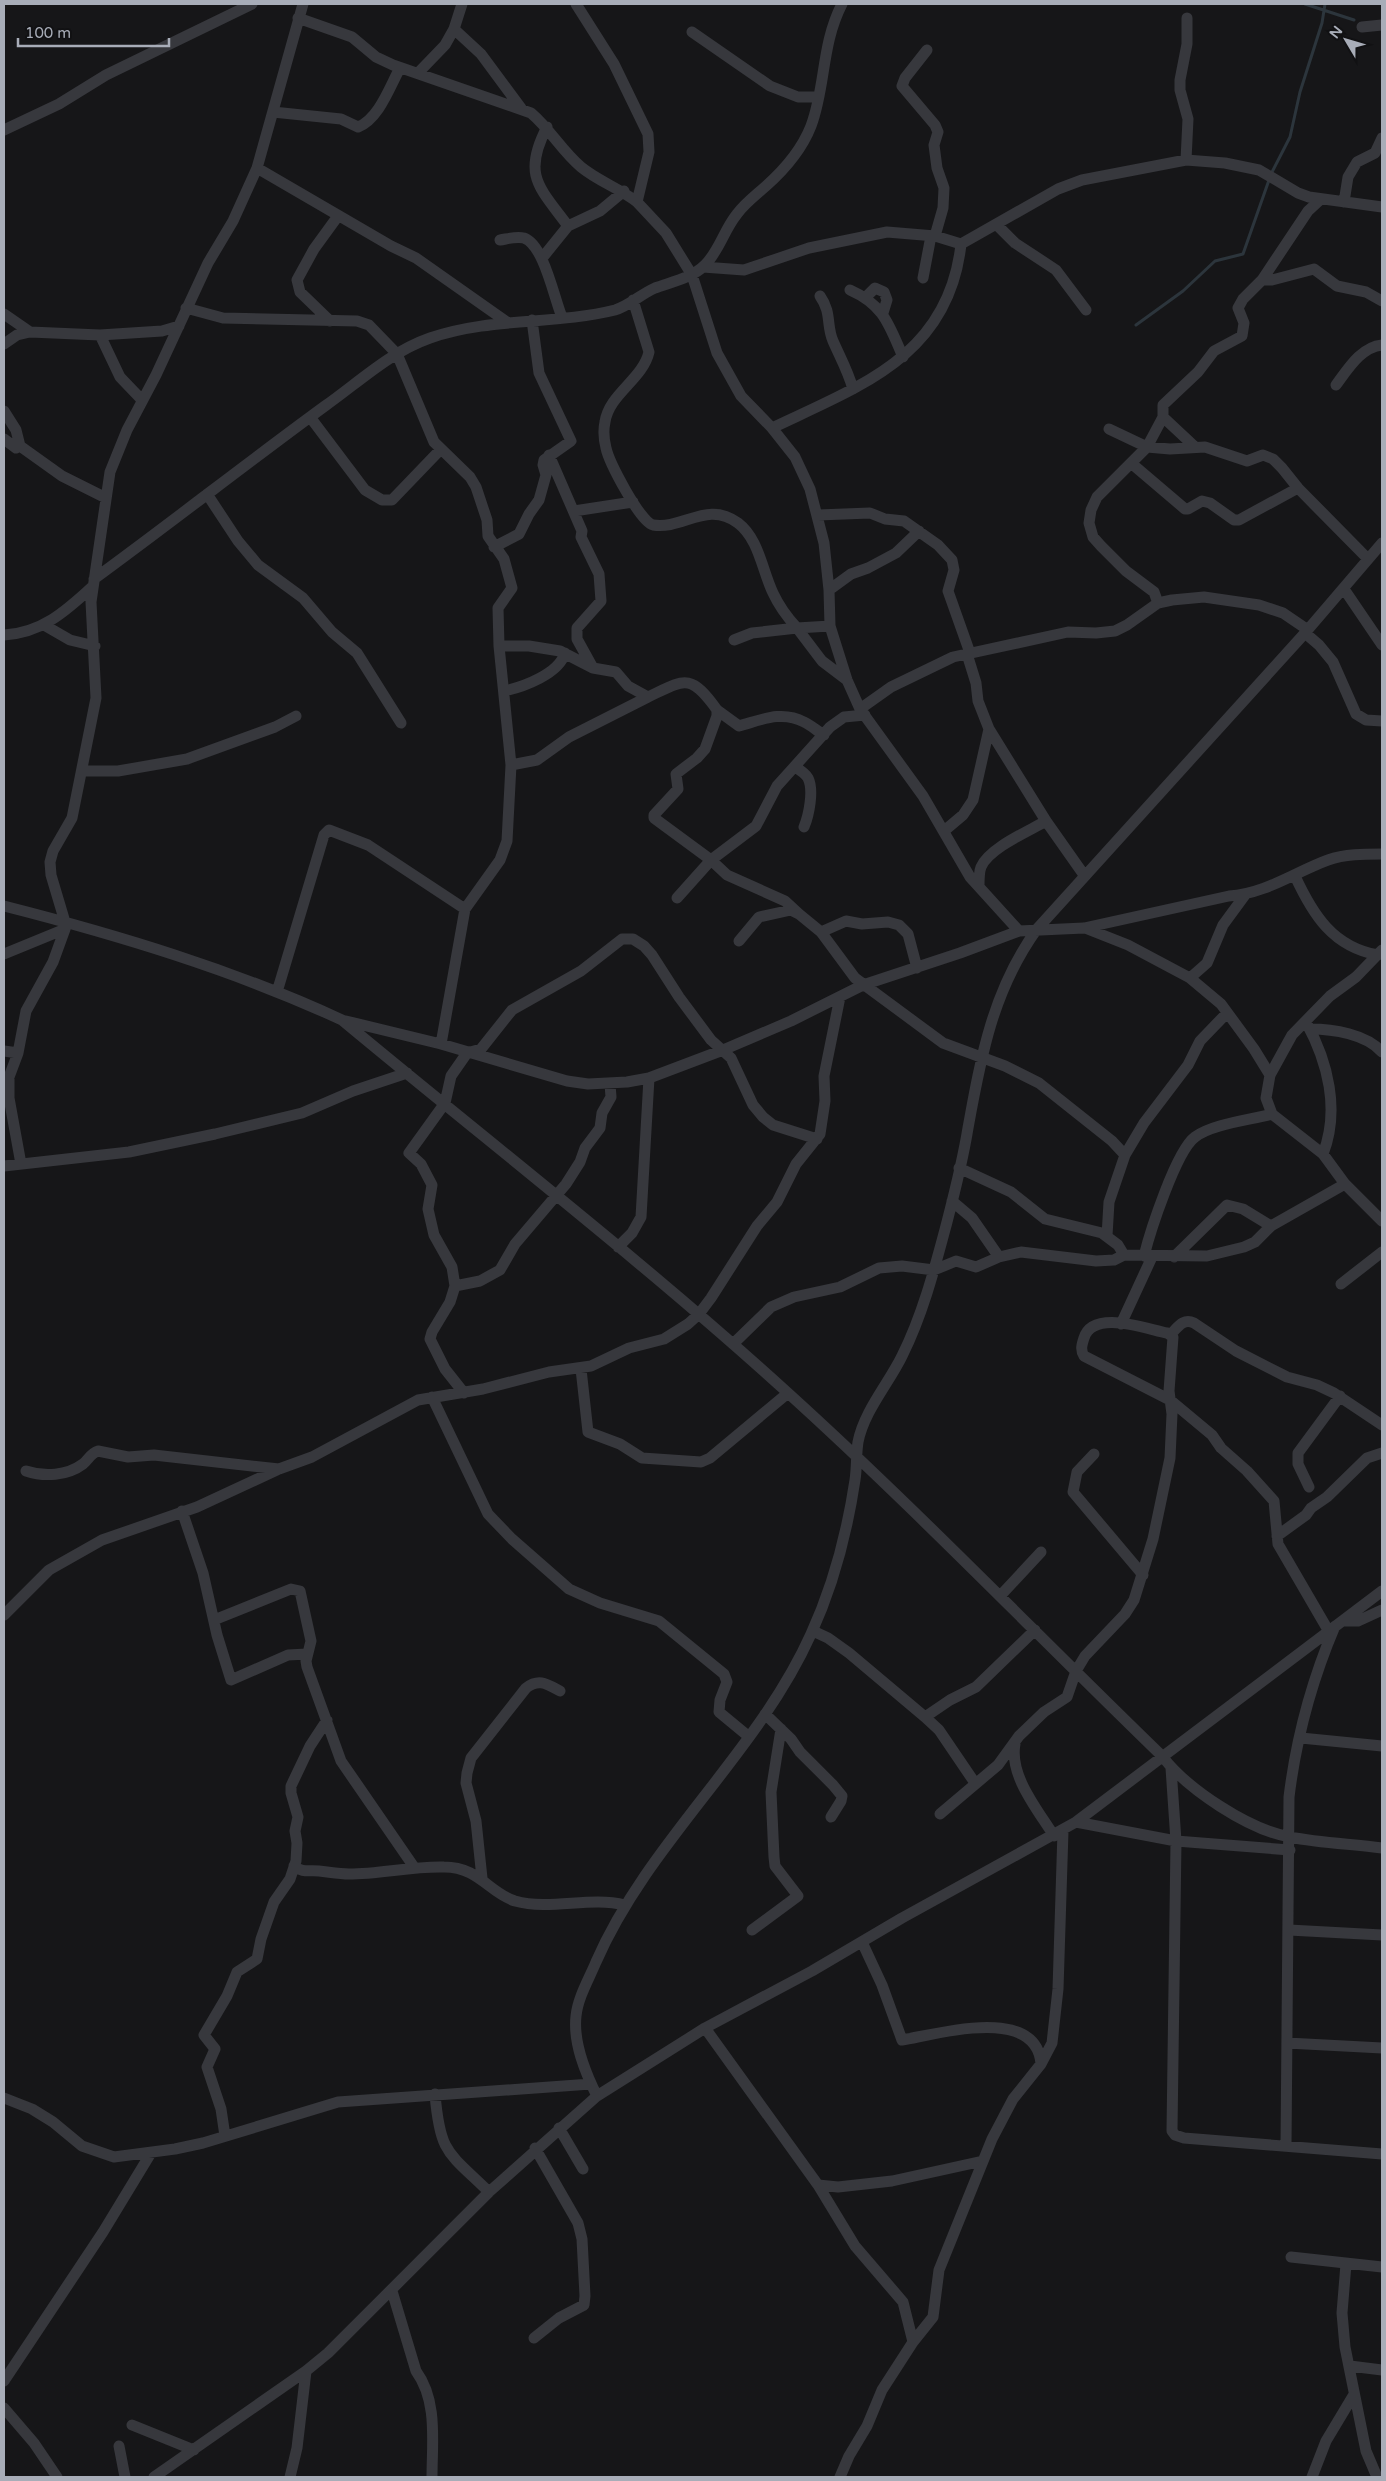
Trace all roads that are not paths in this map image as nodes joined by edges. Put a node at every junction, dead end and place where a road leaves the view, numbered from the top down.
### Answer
1 (252, 4) edge
2 (303, 4) edge
3 (576, 4) edge
4 (842, 4) edge
5 (459, 5) edge
6 (298, 18) junction
7 (1188, 18) dead end
8 (1382, 25) edge
9 (1362, 27) dead end
10 (454, 29) junction
11 (692, 32) dead end
12 (927, 50) dead end
13 (400, 68) junction
14 (418, 73) junction
15 (817, 97) junction
16 (521, 108) junction
17 (273, 112) junction
18 (547, 127) junction
19 (4, 130) edge
20 (1382, 138) edge
21 (1186, 160) junction
22 (257, 168) junction
23 (624, 191) junction
24 (1321, 199) junction
25 (637, 202) junction
26 (1344, 202) junction
27 (1382, 206) edge
28 (338, 216) junction
29 (997, 225) junction
30 (568, 226) junction
31 (933, 236) junction
32 (500, 240) dead end
33 (961, 244) junction
34 (543, 257) junction
35 (703, 267) junction
36 (692, 275) junction
37 (923, 278) dead end
38 (1262, 280) junction
39 (850, 290) dead end
40 (820, 296) dead end
41 (633, 300) junction
42 (1382, 302) edge
43 (186, 308) junction
44 (1086, 310) dead end
45 (4, 314) edge
46 (562, 317) junction
47 (532, 320) junction
48 (330, 321) junction
49 (507, 322) junction
50 (179, 326) junction
51 (30, 332) junction
52 (100, 335) junction
53 (4, 344) edge
54 (1382, 345) edge
55 (397, 354) junction
56 (903, 357) junction
57 (1336, 385) dead end
58 (853, 389) junction
59 (142, 400) junction
60 (4, 411) edge
61 (310, 417) junction
62 (1164, 417) junction
63 (772, 428) junction
64 (1109, 429) dead end
65 (4, 439) edge
66 (20, 446) junction
67 (1147, 446) junction
68 (1194, 446) junction
69 (441, 449) junction
70 (549, 455) junction
71 (1130, 462) junction
72 (1298, 488) junction
73 (207, 494) junction
74 (106, 498) junction
75 (634, 502) junction
76 (574, 511) junction
77 (818, 515) junction
78 (919, 531) junction
79 (1382, 543) edge
80 (494, 546) junction
81 (1368, 559) junction
82 (93, 583) junction
83 (1344, 589) junction
84 (829, 590) junction
85 (1158, 603) junction
86 (44, 625) junction
87 (830, 626) junction
88 (796, 628) junction
89 (1307, 631) junction
90 (4, 635) edge
91 (734, 640) dead end
92 (1382, 645) edge
93 (95, 646) junction
94 (499, 646) junction
95 (564, 653) junction
96 (968, 654) junction
97 (593, 668) junction
98 (847, 680) junction
99 (504, 692) junction
100 (648, 697) junction
101 (717, 710) junction
102 (862, 712) junction
103 (296, 716) dead end
104 (1382, 721) edge
105 (401, 723) dead end
106 (989, 728) junction
107 (824, 736) junction
108 (511, 765) junction
109 (796, 767) junction
110 (83, 771) junction
111 (1046, 821) junction
112 (804, 827) dead end
113 (944, 831) junction
114 (1382, 854) edge
115 (711, 860) junction
116 (1084, 875) junction
117 (1295, 876) junction
118 (979, 886) junction
119 (1246, 895) junction
120 (677, 898) dead end
121 (4, 906) edge
122 (465, 908) junction
123 (799, 914) junction
124 (64, 925) junction
125 (1084, 928) junction
126 (1036, 929) junction
127 (1019, 931) junction
128 (821, 932) junction
129 (739, 941) dead end
130 (1380, 953) edge
131 (4, 954) edge
132 (917, 968) junction
133 (1190, 978) junction
134 (863, 985) junction
135 (277, 992) junction
136 (840, 997) junction
137 (1227, 1013) junction
138 (342, 1020) junction
139 (1308, 1026) junction
140 (441, 1044) junction
141 (723, 1050) junction
142 (4, 1051) edge
143 (1382, 1052) edge
144 (18, 1053) junction
145 (467, 1053) junction
146 (982, 1058) junction
147 (407, 1073) junction
148 (1270, 1075) junction
149 (649, 1078) junction
150 (610, 1084) junction
151 (444, 1103) junction
152 (1272, 1114) junction
153 (817, 1139) junction
154 (1323, 1154) junction
155 (1126, 1155) junction
156 (20, 1164) junction
157 (4, 1166) edge
158 (959, 1168) junction
159 (1345, 1184) junction
160 (556, 1196) junction
161 (952, 1201) junction
162 (1382, 1221) edge
163 (1272, 1226) junction
164 (1107, 1236) junction
165 (618, 1247) junction
166 (1382, 1252) edge
167 (1124, 1255) junction
168 (1148, 1256) junction
169 (1000, 1257) junction
170 (1174, 1257) junction
171 (934, 1270) junction
172 (1341, 1284) dead end
173 (455, 1286) junction
174 (700, 1314) junction
175 (1121, 1324) junction
176 (1171, 1334) junction
177 (733, 1344) junction
178 (581, 1369) junction
179 (464, 1393) junction
180 (788, 1393) junction
181 (1340, 1396) junction
182 (432, 1397) junction
183 (1170, 1400) junction
184 (1382, 1425) edge
185 (1382, 1452) edge
186 (1094, 1454) dead end
187 (858, 1458) junction
188 (279, 1469) junction
189 (26, 1471) dead end
190 (1309, 1487) dead end
191 (182, 1511) junction
192 (1276, 1536) junction
193 (1041, 1552) dead end
194 (1143, 1575) junction
195 (1382, 1591) edge
196 (1001, 1595) junction
197 (1382, 1610) edge
198 (4, 1615) edge
199 (214, 1620) junction
200 (1335, 1626) junction
201 (1035, 1630) junction
202 (813, 1631) junction
203 (307, 1654) junction
204 (1076, 1671) junction
205 (560, 1691) dead end
206 (765, 1714) junction
207 (925, 1717) junction
208 (328, 1720) junction
209 (781, 1729) junction
210 (748, 1736) junction
211 (1301, 1738) junction
212 (1015, 1744) junction
213 (1382, 1746) edge
214 (1162, 1756) junction
215 (1171, 1768) junction
216 (975, 1783) junction
217 (940, 1814) dead end
218 (831, 1817) dead end
219 (1076, 1822) junction
220 (1058, 1833) junction
221 (1289, 1837) junction
222 (1176, 1841) junction
223 (1382, 1848) edge
224 (1290, 1850) junction
225 (294, 1866) junction
226 (414, 1867) junction
227 (482, 1878) junction
228 (625, 1905) junction
229 (752, 1930) dead end
230 (1289, 1930) junction
231 (1382, 1935) edge
232 (862, 1942) junction
233 (705, 2028) junction
234 (1287, 2043) junction
235 (1382, 2048) edge
236 (1041, 2064) junction
237 (591, 2084) junction
238 (435, 2094) junction
239 (597, 2096) junction
240 (4, 2098) edge
241 (559, 2128) junction
242 (225, 2136) junction
243 (1286, 2146) junction
244 (535, 2148) junction
245 (152, 2153) junction
246 (1382, 2154) edge
247 (983, 2161) junction
248 (584, 2169) dead end
249 (818, 2185) junction
250 (488, 2192) junction
251 (1291, 2257) dead end
252 (1346, 2264) junction
253 (1382, 2267) edge
254 (392, 2291) junction
255 (534, 2338) dead end
256 (913, 2342) junction
257 (1350, 2366) junction
258 (1382, 2370) edge
259 (306, 2371) junction
260 (4, 2381) edge
261 (1353, 2396) junction
262 (4, 2408) edge
263 (132, 2425) dead end
264 (119, 2446) dead end
265 (194, 2450) junction
266 (57, 2477) edge
267 (125, 2477) edge
268 (154, 2477) edge
269 (290, 2477) edge
270 (432, 2477) edge
271 (840, 2477) edge
272 (1312, 2477) edge
273 (1377, 2477) edge

1 - 19 street
2 - 6 street
3 - 25 street
4 - 15 street
5 - 10 street
6 - 13 street
6 - 17 street
7 - 21 street
8 - 9 street
10 - 14 street
10 - 16 street
11 - 15 street
12 - 31 street
13 - 14 street
13 - 17 street
14 - 16 street
15 - 35 street
16 - 18 street
17 - 22 street
18 - 23 street
18 - 30 street
20 - 26 street
21 - 24 street
21 - 29 street
22 - 28 street
22 - 43 street
23 - 25 street
23 - 30 street
24 - 26 street
24 - 38 street
25 - 36 street
26 - 27 street
28 - 48 street
28 - 49 street
29 - 33 street
29 - 44 street
30 - 34 street
31 - 33 street
31 - 35 street
31 - 37 street
32 - 34 street
33 - 56 street
34 - 46 street
35 - 36 street
36 - 41 street
36 - 63 street
38 - 42 street
38 - 62 street
39 - 56 street
40 - 58 street
41 - 46 street
41 - 75 street
43 - 48 street
43 - 50 street
45 - 51 street
46 - 47 street
47 - 49 street
47 - 70 street
48 - 55 street
49 - 55 street
50 - 52 street
50 - 59 street
51 - 52 street
51 - 53 street
52 - 59 street
54 - 57 street
55 - 61 street
55 - 69 street
56 - 58 street
58 - 63 street
59 - 74 street
60 - 66 street
61 - 69 street
61 - 73 street
62 - 67 street
62 - 68 street
63 - 77 street
64 - 67 street
65 - 66 street
66 - 74 street
67 - 68 street
67 - 71 street
68 - 72 street
69 - 80 street
70 - 76 street
70 - 80 street
71 - 72 street
71 - 85 street
72 - 81 street
73 - 82 street
73 - 105 street
74 - 82 street
75 - 76 street
75 - 88 street
76 - 97 street
77 - 78 street
77 - 84 street
78 - 84 street
78 - 96 street
79 - 81 street
80 - 94 street
81 - 83 street
82 - 86 street
82 - 93 street
83 - 89 street
83 - 92 street
84 - 87 street
85 - 89 street
85 - 96 street
86 - 90 street
86 - 93 street
87 - 88 street
87 - 98 street
88 - 91 street
88 - 98 street
89 - 104 street
89 - 116 street
93 - 110 street
94 - 95 street
94 - 99 street
95 - 97 street
95 - 99 street
96 - 102 street
96 - 106 street
97 - 100 street
98 - 102 street
99 - 108 street
100 - 101 street
100 - 108 street
101 - 107 street
101 - 115 street
102 - 107 street
102 - 113 street
103 - 110 street
106 - 111 street
106 - 113 street
107 - 109 street
108 - 122 street
109 - 112 street
109 - 115 street
110 - 124 street
111 - 116 street
111 - 118 street
113 - 118 street
114 - 117 street
115 - 120 street
115 - 123 street
116 - 126 street
117 - 119 street
117 - 130 street
118 - 127 street
119 - 125 street
119 - 133 street
121 - 124 street
122 - 135 street
122 - 140 street
123 - 128 street
123 - 129 street
124 - 131 street
124 - 135 street
124 - 144 street
125 - 126 street
125 - 133 street
126 - 127 street
126 - 146 street
127 - 132 street
128 - 132 street
128 - 134 street
130 - 139 street
132 - 134 street
133 - 137 street
134 - 136 street
134 - 146 street
135 - 138 street
136 - 141 street
136 - 153 street
137 - 148 street
137 - 155 street
138 - 140 street
138 - 147 street
139 - 143 street
139 - 148 street
139 - 154 street
140 - 145 street
141 - 145 street
141 - 149 street
141 - 153 street
142 - 144 street
144 - 156 street
145 - 150 street
145 - 151 street
146 - 155 street
146 - 158 street
147 - 151 street
147 - 156 street
148 - 152 street
149 - 150 street
149 - 165 street
150 - 160 street
151 - 160 street
151 - 173 street
152 - 154 street
152 - 168 street
153 - 174 street
154 - 159 street
155 - 164 street
156 - 157 street
158 - 161 street
158 - 164 street
159 - 162 street
159 - 163 street
160 - 165 street
160 - 173 street
161 - 169 street
161 - 171 street
163 - 170 street
163 - 170 street
164 - 167 street
165 - 174 street
166 - 172 street
167 - 168 street
167 - 169 street
168 - 170 street
168 - 175 street
169 - 171 street
171 - 177 street
171 - 187 street
173 - 179 street
174 - 177 street
174 - 178 street
175 - 176 street
175 - 183 street
176 - 181 street
176 - 183 street
177 - 180 street
178 - 179 street
178 - 180 street
179 - 182 street
180 - 187 street
181 - 184 street
181 - 190 street
182 - 188 street
182 - 210 street
183 - 192 street
183 - 194 street
185 - 192 street
186 - 194 street
187 - 196 street
187 - 202 street
188 - 189 street
188 - 191 street
191 - 198 street
191 - 199 street
192 - 200 street
193 - 196 street
194 - 204 street
195 - 200 street
196 - 201 street
197 - 200 street
199 - 203 street
199 - 203 street
200 - 211 street
200 - 214 street
201 - 204 street
201 - 207 street
202 - 206 street
202 - 207 street
203 - 208 street
204 - 212 street
204 - 214 street
205 - 227 street
206 - 209 street
206 - 210 street
207 - 216 street
208 - 225 street
208 - 226 street
209 - 218 street
209 - 229 street
210 - 228 street
211 - 213 street
211 - 221 street
212 - 216 street
212 - 220 street
214 - 215 street
214 - 219 street
215 - 221 street
215 - 222 street
216 - 217 street
219 - 220 street
219 - 222 street
220 - 232 street
220 - 236 street
221 - 223 street
221 - 224 street
222 - 224 street
222 - 243 street
224 - 230 street
225 - 226 street
225 - 242 street
226 - 227 street
227 - 228 street
228 - 237 street
230 - 231 street
230 - 234 street
232 - 233 street
232 - 236 street
233 - 239 street
233 - 249 street
234 - 235 street
234 - 243 street
236 - 247 street
237 - 238 street
237 - 239 street
238 - 242 street
238 - 250 street
239 - 241 street
240 - 245 street
241 - 244 street
241 - 248 street
242 - 245 street
243 - 246 street
244 - 250 street
244 - 255 street
245 - 260 street
247 - 249 street
247 - 256 street
249 - 256 street
250 - 254 street
251 - 252 street
252 - 253 street
252 - 257 street
254 - 259 street
254 - 270 street
256 - 271 street
257 - 258 street
257 - 261 street
259 - 265 street
259 - 269 street
261 - 272 street
261 - 273 street
262 - 266 street
263 - 265 street
264 - 267 street
265 - 268 street

